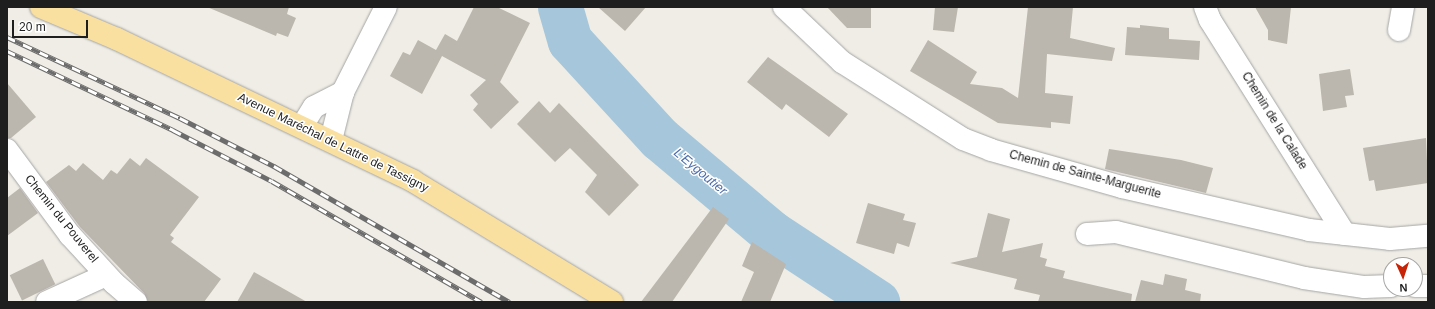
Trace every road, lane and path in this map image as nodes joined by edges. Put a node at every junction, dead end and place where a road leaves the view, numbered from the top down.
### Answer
1 (41, 7) edge
2 (386, 7) edge
3 (784, 7) edge
4 (1205, 7) edge
5 (1403, 7) edge
6 (1399, 30) dead end
7 (343, 92) junction
8 (302, 126) junction
9 (331, 140) junction
10 (7, 150) edge
11 (1087, 234) dead end
12 (1345, 234) junction
13 (1428, 236) edge
14 (106, 275) junction
15 (1383, 286) edge
16 (47, 302) edge
17 (136, 302) edge
18 (612, 302) edge

1 - 8 main road, Avenue Maréchal de Lattre de Tassigny
2 - 7 street
3 - 12 street, Chemin de Sainte-Marguerite
4 - 12 street, Chemin de la Calade
5 - 6 street
7 - 8 street
7 - 9 street
8 - 9 main road, Avenue Maréchal de Lattre de Tassigny
9 - 18 main road, Avenue Maréchal de Lattre de Tassigny
10 - 14 street, Chemin du Pouverel
11 - 15 street
12 - 13 street, Chemin de Sainte-Marguerite
14 - 16 street
14 - 17 street, Chemin du Pouverel

